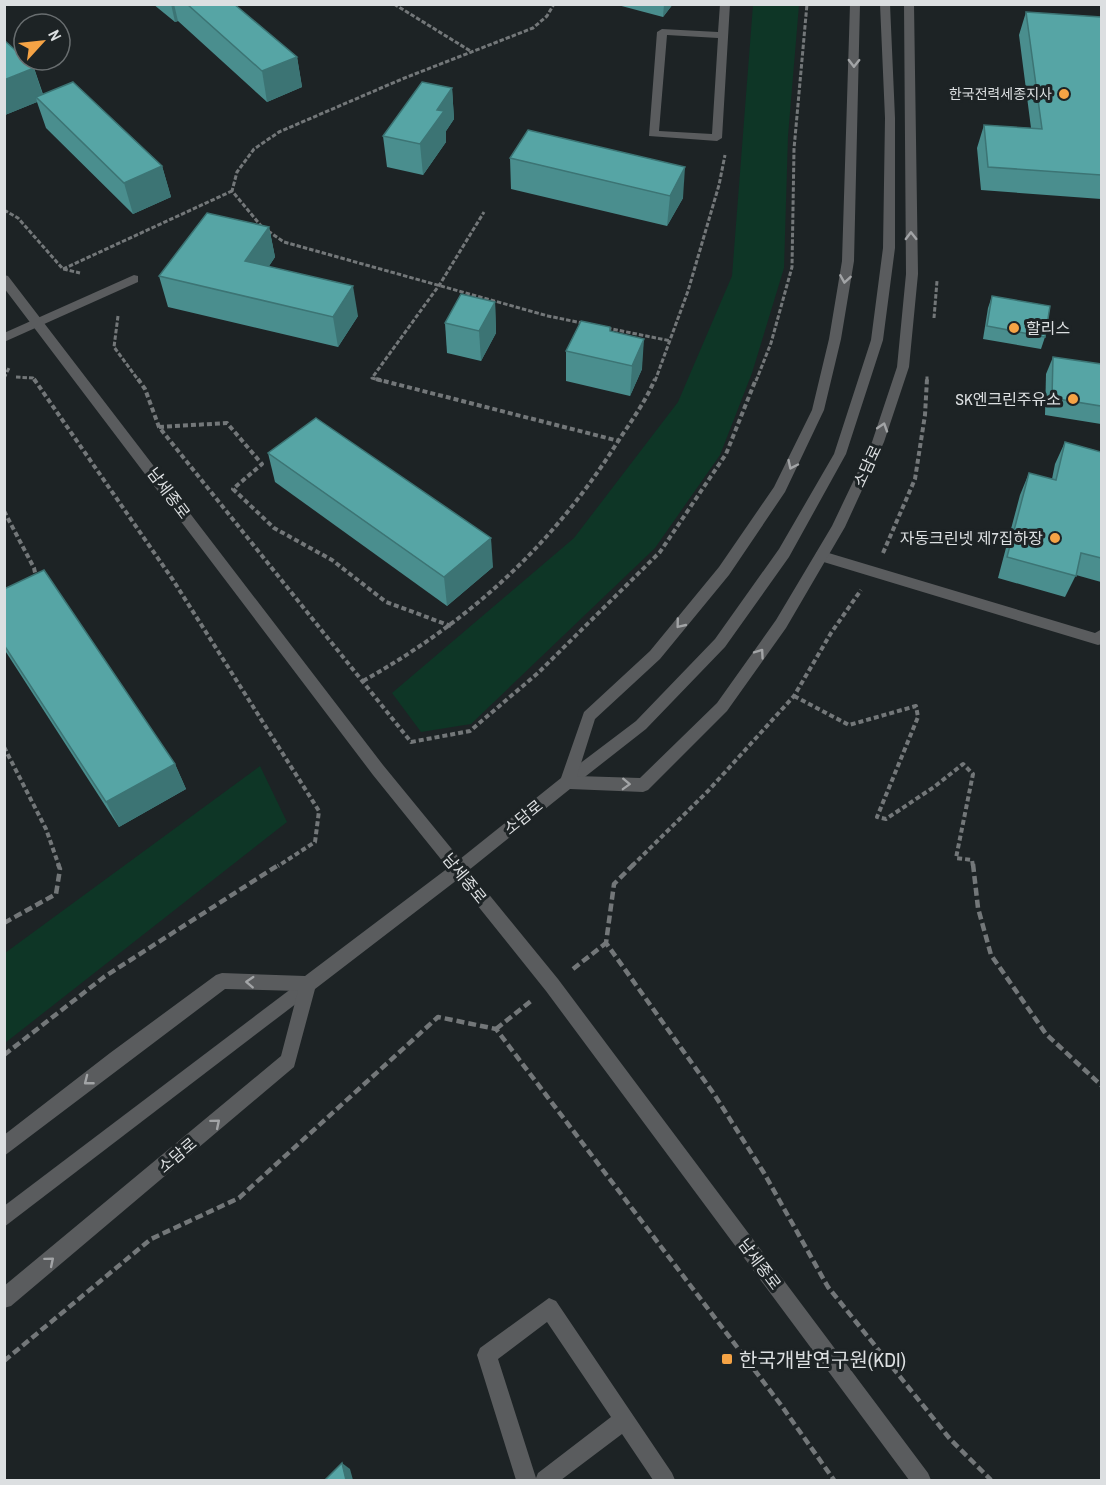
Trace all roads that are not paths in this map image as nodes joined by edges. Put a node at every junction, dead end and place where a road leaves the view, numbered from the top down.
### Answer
1 (725, 4) edge
2 (855, 4) edge
3 (885, 4) edge
4 (909, 4) edge
5 (724, 35) junction
6 (4, 279) edge
7 (134, 279) dead end
8 (40, 323) junction
9 (4, 338) edge
10 (822, 556) junction
11 (1101, 635) edge
12 (567, 782) junction
13 (459, 869) junction
14 (308, 984) junction
15 (4, 1147) edge
16 (4, 1218) edge
17 (4, 1299) edge
18 (624, 1420) junction
19 (526, 1480) edge
20 (545, 1480) edge
21 (665, 1480) edge
22 (921, 1480) edge

1 - 5 street
2 -> 12 street
3 - 12 street
10 -> 4 street, 소담로
5 - 5 street
6 - 8 street, 남세종로
7 - 8 street
8 - 9 street
8 - 13 street, 남세종로
10 - 11 street
12 -> 10 street, 소담로
12 - 13 street, 소담로
13 - 14 street, 소담로
13 - 22 street, 남세종로
14 -> 15 street
14 - 16 street
17 -> 14 street, 소담로
18 - 19 street
18 - 20 street
18 - 21 street

